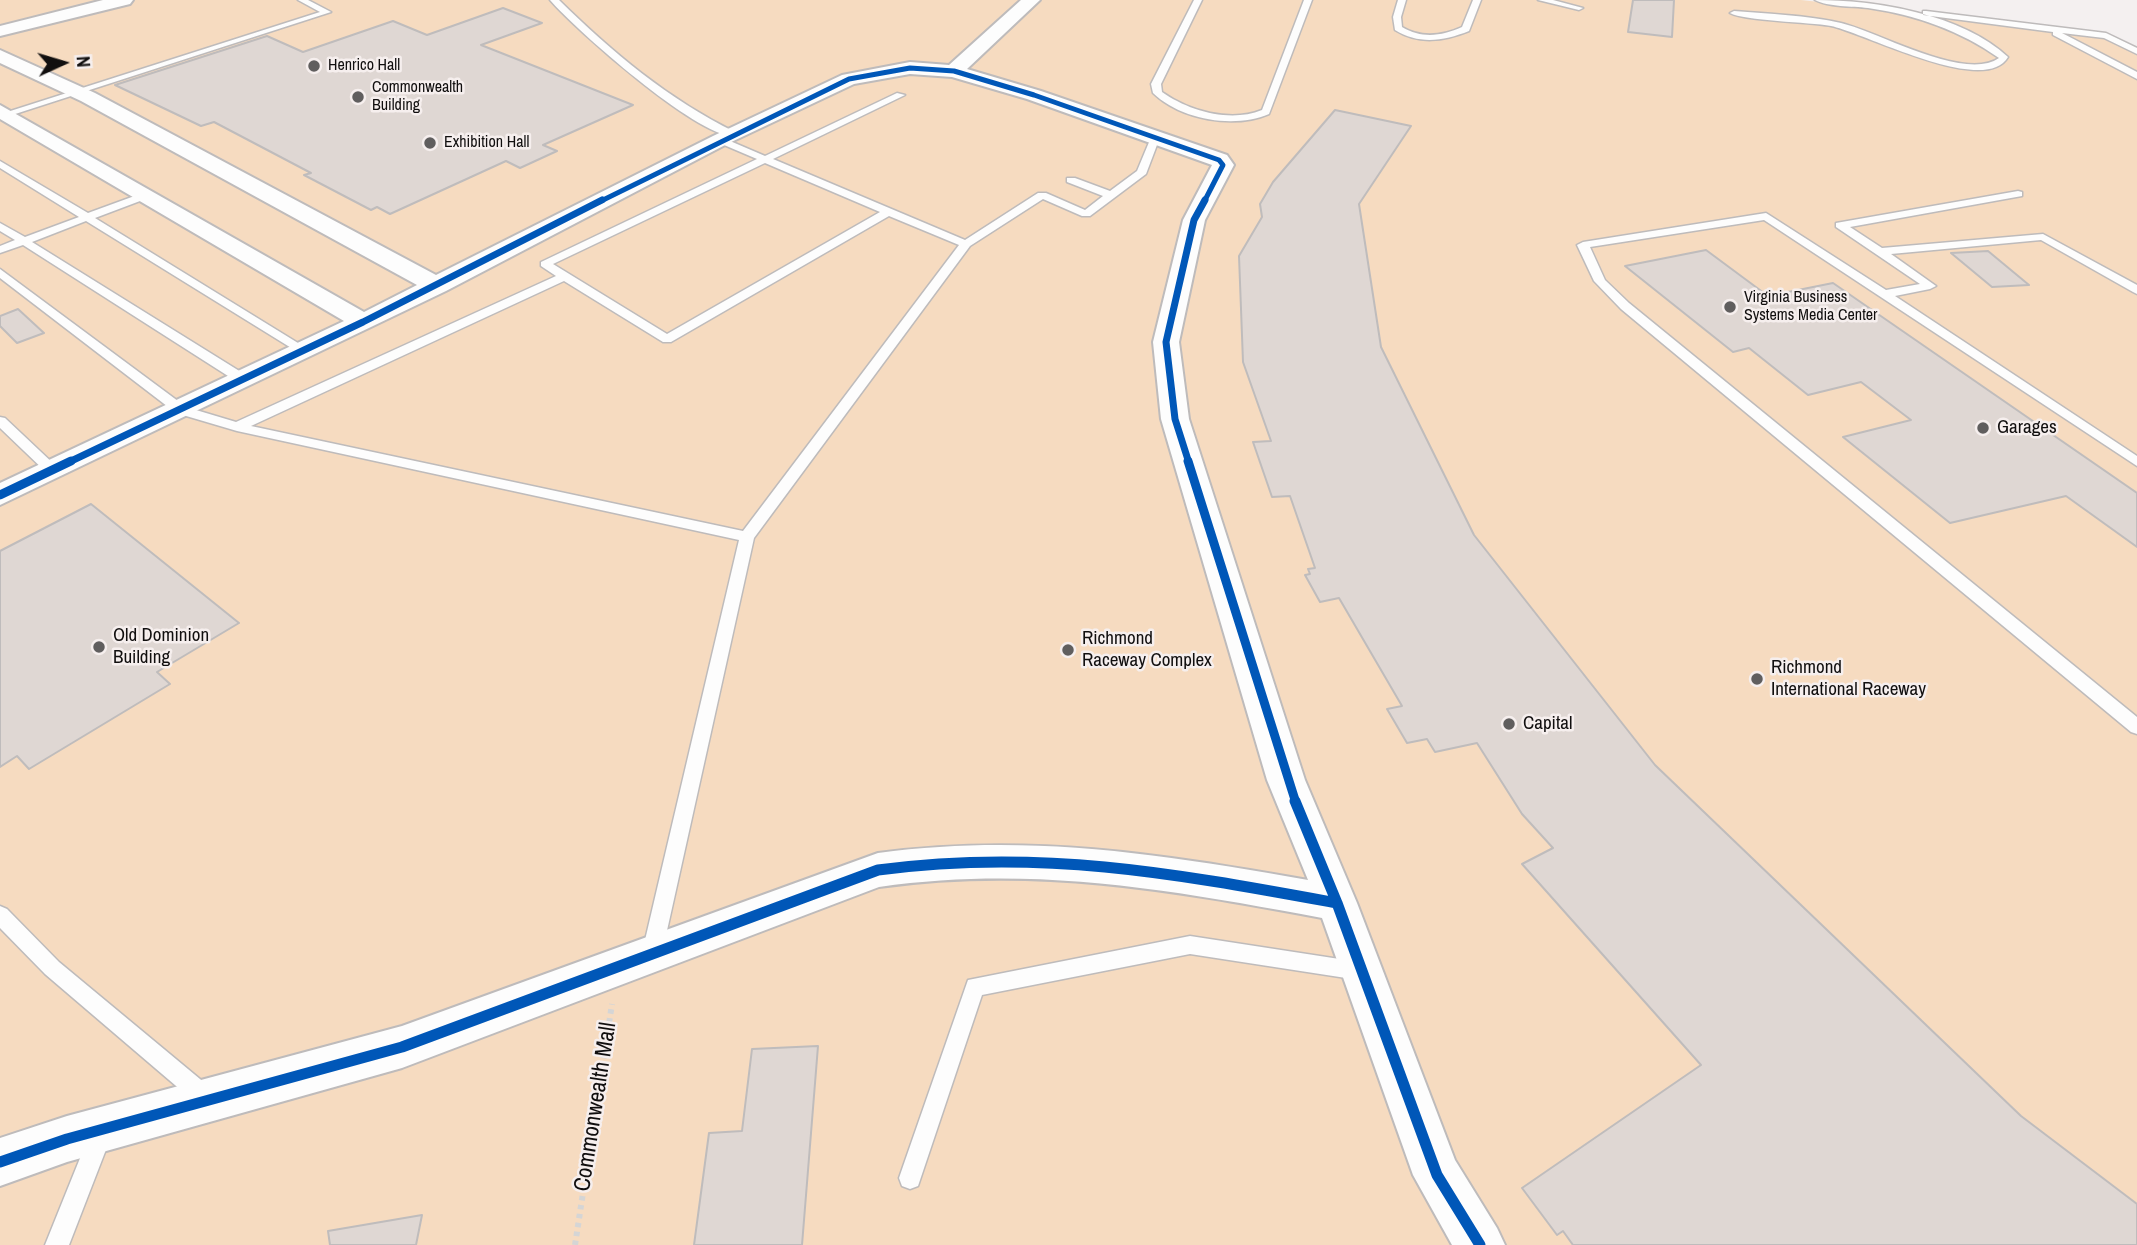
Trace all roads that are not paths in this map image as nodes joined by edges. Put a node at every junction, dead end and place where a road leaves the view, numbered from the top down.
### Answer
1 (124, 0) edge
2 (302, 0) edge
3 (554, 0) edge
4 (1031, 0) edge
5 (1198, 0) edge
6 (1308, 0) edge
7 (1402, 0) edge
8 (1477, 0) edge
9 (1542, 0) edge
10 (1819, 0) edge
11 (1579, 8) dead end
12 (1903, 10) junction
13 (1734, 13) dead end
14 (2048, 28) junction
15 (0, 31) edge
16 (2137, 51) edge
17 (0, 56) edge
18 (954, 71) junction
19 (2137, 76) edge
20 (82, 94) junction
21 (900, 96) dead end
22 (3, 113) edge
23 (726, 137) junction
24 (1155, 138) junction
25 (763, 159) junction
26 (0, 164) edge
27 (1071, 180) dead end
28 (2018, 194) dead end
29 (144, 196) junction
30 (1113, 196) junction
31 (888, 212) junction
32 (87, 217) junction
33 (0, 226) edge
34 (24, 241) junction
35 (965, 244) junction
36 (0, 250) edge
37 (1880, 253) junction
38 (0, 272) edge
39 (565, 276) junction
40 (437, 286) junction
41 (2137, 290) edge
42 (1885, 294) junction
43 (363, 322) junction
44 (305, 351) junction
45 (244, 380) junction
46 (181, 410) junction
47 (0, 421) edge
48 (237, 428) junction
49 (2137, 462) edge
50 (52, 470) junction
51 (0, 495) edge
52 (747, 537) junction
53 (2137, 727) edge
54 (1337, 903) junction
55 (0, 915) edge
56 (634, 963) junction
57 (1361, 971) junction
58 (209, 1100) junction
59 (104, 1129) junction
60 (0, 1162) edge
61 (910, 1178) dead end
62 (57, 1245) edge
63 (1480, 1245) edge

1 - 15 street
2 - 20 lane
3 - 23 lane
4 - 18 street
5 - 6 lane
7 - 8 lane
9 - 11 lane
10 - 12 lane
12 - 13 lane
12 - 14 lane
14 - 16 lane
14 - 19 lane
17 - 20 street
18 - 23 street
18 - 24 street
20 - 22 lane
20 - 40 street
21 - 25 lane
22 - 29 street
23 - 25 lane
23 - 40 street
24 - 30 lane
24 - 54 street
25 - 31 lane
25 - 39 lane
26 - 32 lane
27 - 30 lane
28 - 37 lane
29 - 32 lane
29 - 43 street
30 - 35 lane
31 - 35 lane
31 - 39 lane
32 - 34 lane
32 - 44 lane
33 - 34 lane
34 - 36 lane
34 - 45 lane
35 - 52 lane
37 - 41 lane
37 - 42 lane
38 - 46 lane
39 - 48 lane
40 - 43 street
42 - 49 lane
42 - 53 lane
43 - 44 street
44 - 45 street
45 - 46 street
46 - 48 lane
46 - 50 street
47 - 50 lane
48 - 52 lane
50 - 51 street
52 - 56 lane
54 - 56 street
54 - 57 street
55 - 58 lane
56 - 58 street
57 - 61 lane
57 - 63 street
58 - 59 street
59 - 60 street
59 - 62 lane

